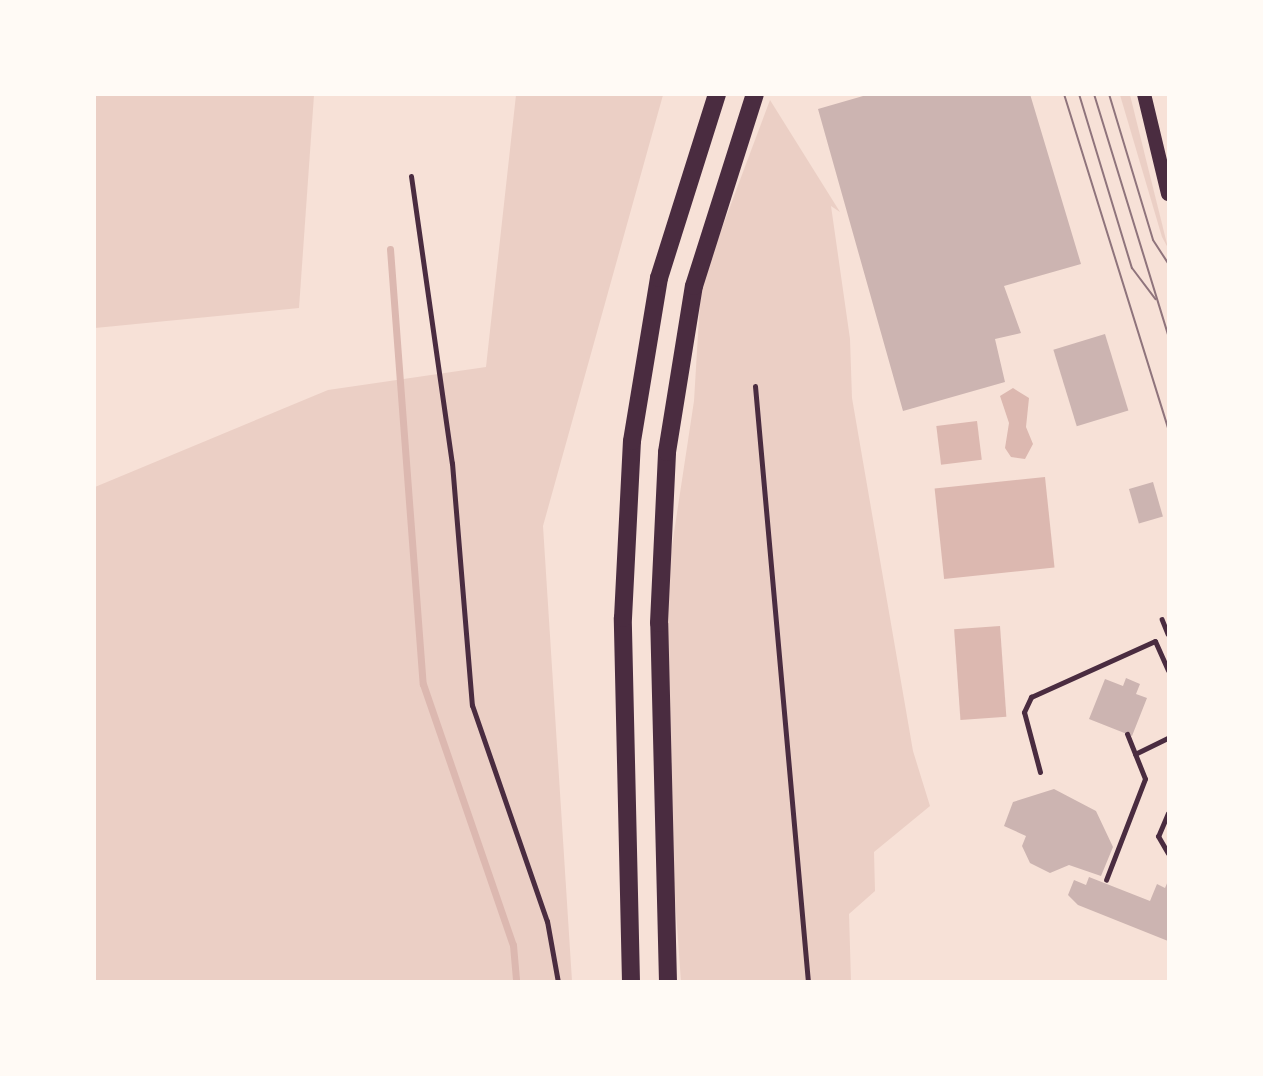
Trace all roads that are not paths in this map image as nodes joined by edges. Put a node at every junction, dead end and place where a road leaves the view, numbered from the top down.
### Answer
1 (717, 94) edge
2 (755, 94) edge
3 (1144, 94) edge
4 (411, 176) dead end
5 (1168, 194) edge
6 (755, 386) dead end
7 (1168, 670) edge
8 (1040, 772) dead end
9 (1168, 813) edge
10 (1168, 853) edge
11 (558, 982) edge
12 (631, 982) edge
13 (668, 982) edge
14 (808, 982) edge

1 - 12 main road
2 - 13 main road
3 - 5 main road
4 - 11 lane
6 - 14 lane
7 - 8 lane
9 - 10 lane

